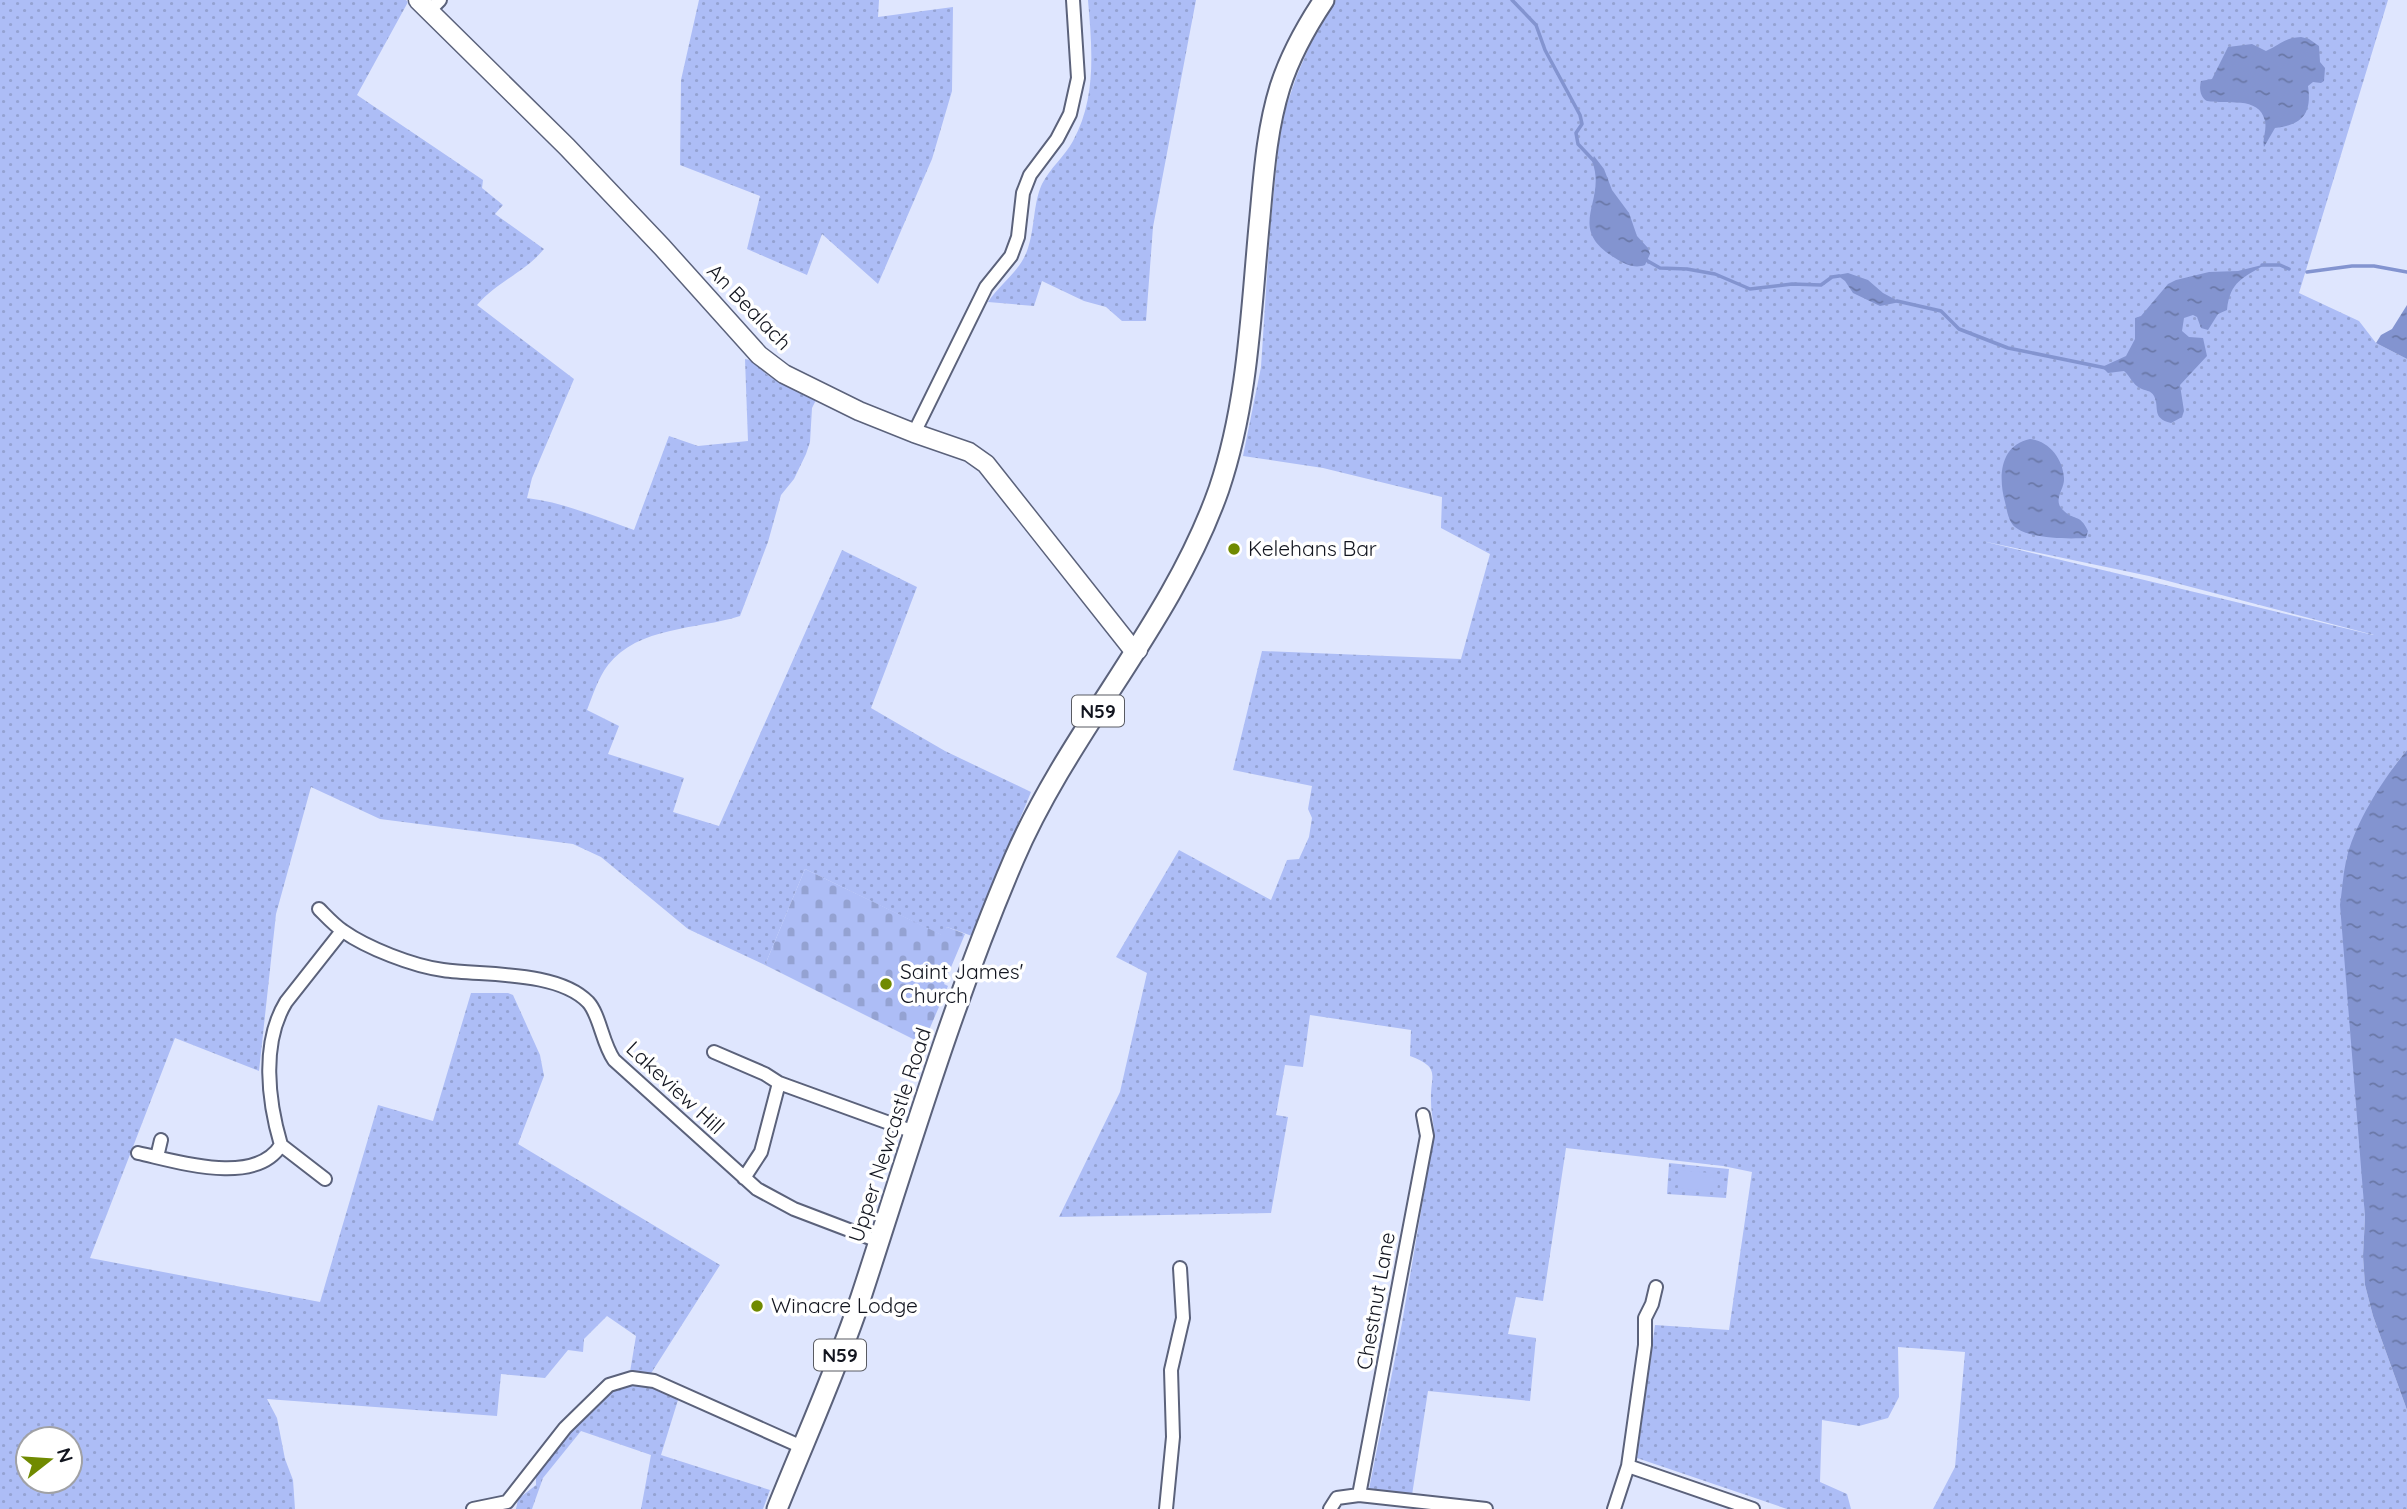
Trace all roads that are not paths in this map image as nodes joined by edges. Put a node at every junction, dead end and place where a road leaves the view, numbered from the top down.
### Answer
1 (1073, 0) edge
2 (1324, 0) edge
3 (429, 4) edge
4 (914, 433) junction
5 (1138, 650) junction
6 (319, 909) dead end
7 (342, 931) junction
8 (714, 1052) dead end
9 (779, 1083) junction
10 (1423, 1115) dead end
11 (914, 1132) junction
12 (161, 1140) dead end
13 (281, 1145) junction
14 (138, 1153) dead end
15 (157, 1157) junction
16 (744, 1178) junction
17 (325, 1179) dead end
18 (878, 1241) junction
19 (1180, 1268) dead end
20 (1656, 1287) dead end
21 (802, 1447) junction
22 (1628, 1466) junction
23 (1359, 1494) junction
24 (473, 1509) edge
25 (777, 1509) edge
26 (1166, 1509) edge
27 (1330, 1509) edge
28 (1486, 1509) edge
29 (1614, 1509) edge
30 (1752, 1509) edge

1 - 4 street
2 - 5 main road, Upper Newcastle Road / N59
3 - 4 street, An Bealach
4 - 5 street, An Bealach
5 - 11 main road, Upper Newcastle Road / N59
6 - 7 street, Lakeview Hill
7 - 13 street
7 - 16 street, Lakeview Hill
8 - 9 street
9 - 11 street
9 - 16 street
10 - 23 street, Chestnut Lane
11 - 18 main road, Upper Newcastle Road / N59
12 - 15 street
13 - 15 street
13 - 17 street
14 - 15 street
16 - 18 street, Lakeview Hill
18 - 21 main road, Upper Newcastle Road / N59
19 - 26 street
20 - 22 street
21 - 24 street
21 - 25 main road, Upper Newcastle Road / N59
22 - 29 street
22 - 30 street
23 - 27 street
23 - 28 street

